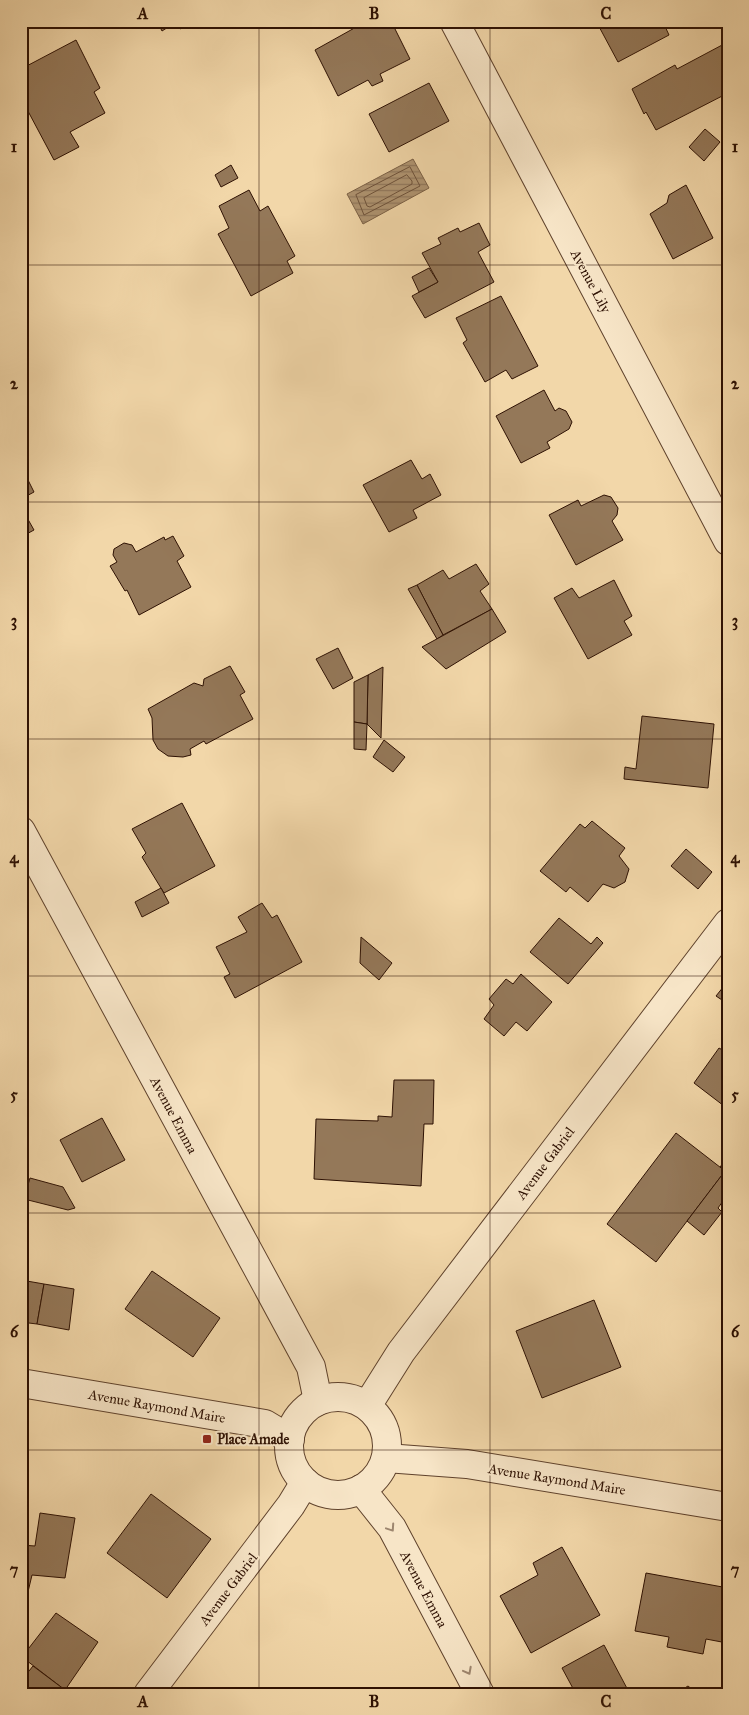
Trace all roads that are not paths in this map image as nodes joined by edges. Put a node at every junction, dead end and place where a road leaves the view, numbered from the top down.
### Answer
1 (454, 21) edge
2 (728, 541) edge
3 (21, 831) edge
4 (728, 923) edge
5 (21, 1383) edge
6 (318, 1401) junction
7 (367, 1406) junction
8 (290, 1439) junction
9 (386, 1458) junction
10 (305, 1482) junction
11 (361, 1490) junction
12 (728, 1507) edge
13 (148, 1694) edge
14 (480, 1694) edge

1 - 2 street, Avenue Lily
3 - 6 street, Avenue Emma
4 - 7 street, Avenue Gabriel
5 - 8 street, Avenue Raymond Maire
6 - 7 street
6 - 8 street
7 - 9 street
8 - 10 street
9 - 11 street
9 - 12 street, Avenue Raymond Maire
10 - 11 street
10 - 13 street, Avenue Gabriel
11 -> 14 street, Avenue Emma

